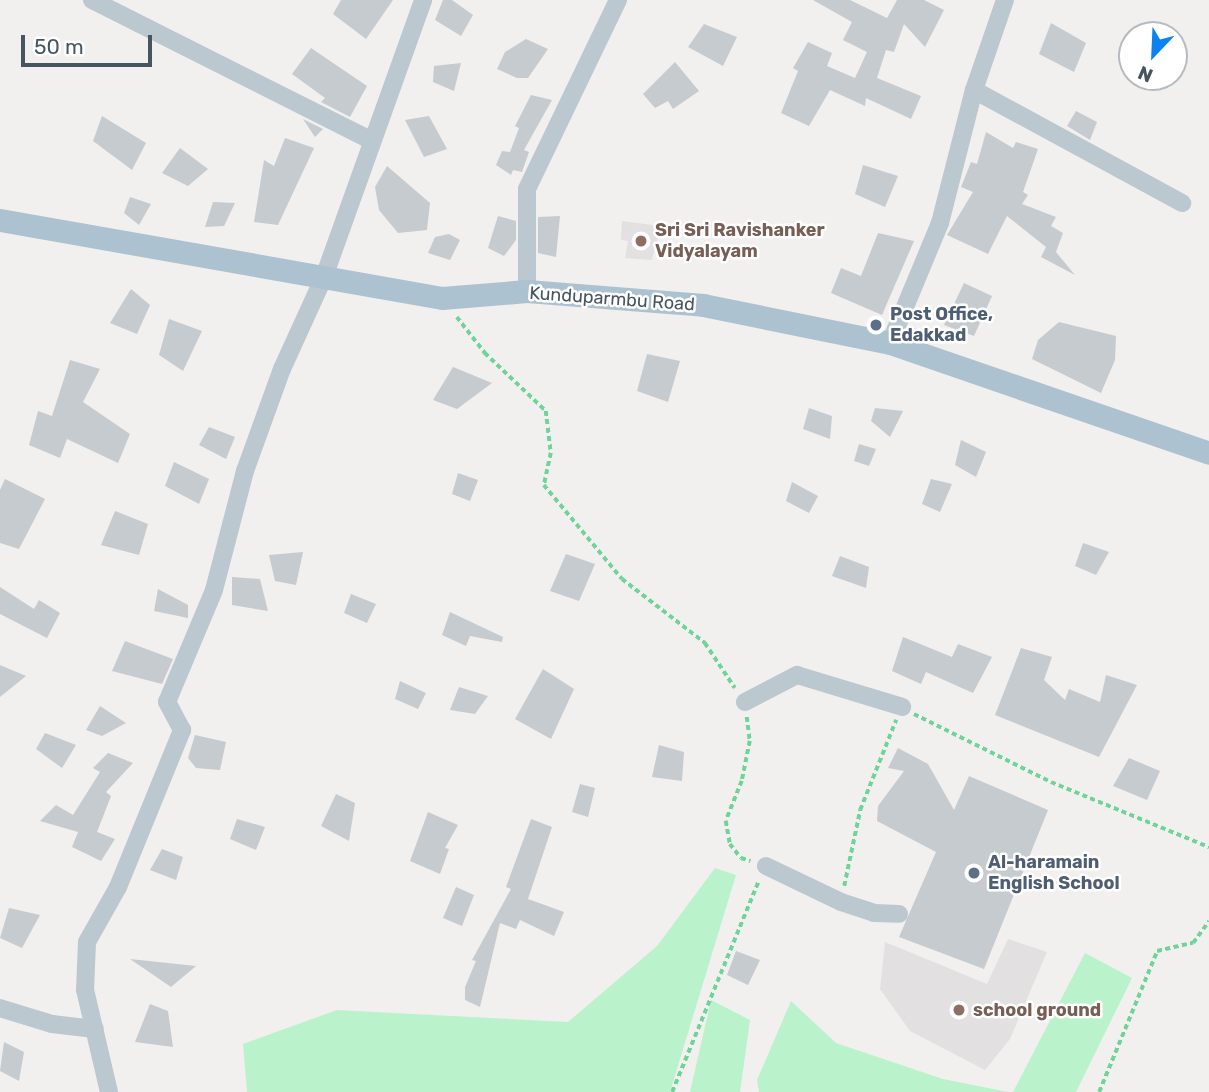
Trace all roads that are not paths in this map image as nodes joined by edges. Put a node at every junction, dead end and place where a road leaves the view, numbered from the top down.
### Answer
1 (92, 0) edge
2 (423, 0) edge
3 (618, 0) edge
4 (1005, 0) edge
5 (974, 90) junction
6 (372, 141) junction
7 (1182, 204) dead end
8 (0, 220) edge
9 (324, 277) junction
10 (527, 291) junction
11 (890, 343) junction
12 (1209, 453) edge
13 (745, 702) road end
14 (902, 707) road end
15 (766, 866) road end
16 (899, 914) dead end
17 (0, 1007) edge
18 (95, 1029) junction
19 (109, 1092) edge

1 - 6 street
2 - 6 street
3 - 10 street
4 - 5 street
5 - 7 street
5 - 11 street
6 - 9 street
8 - 9 main road, Kunduparmbu Road
9 - 10 main road, Kunduparmbu Road
9 - 18 street
10 - 11 main road, Kunduparmbu Road
11 - 12 main road, Kunduparmbu Road
13 - 14 street
15 - 16 street
17 - 18 street
18 - 19 street

